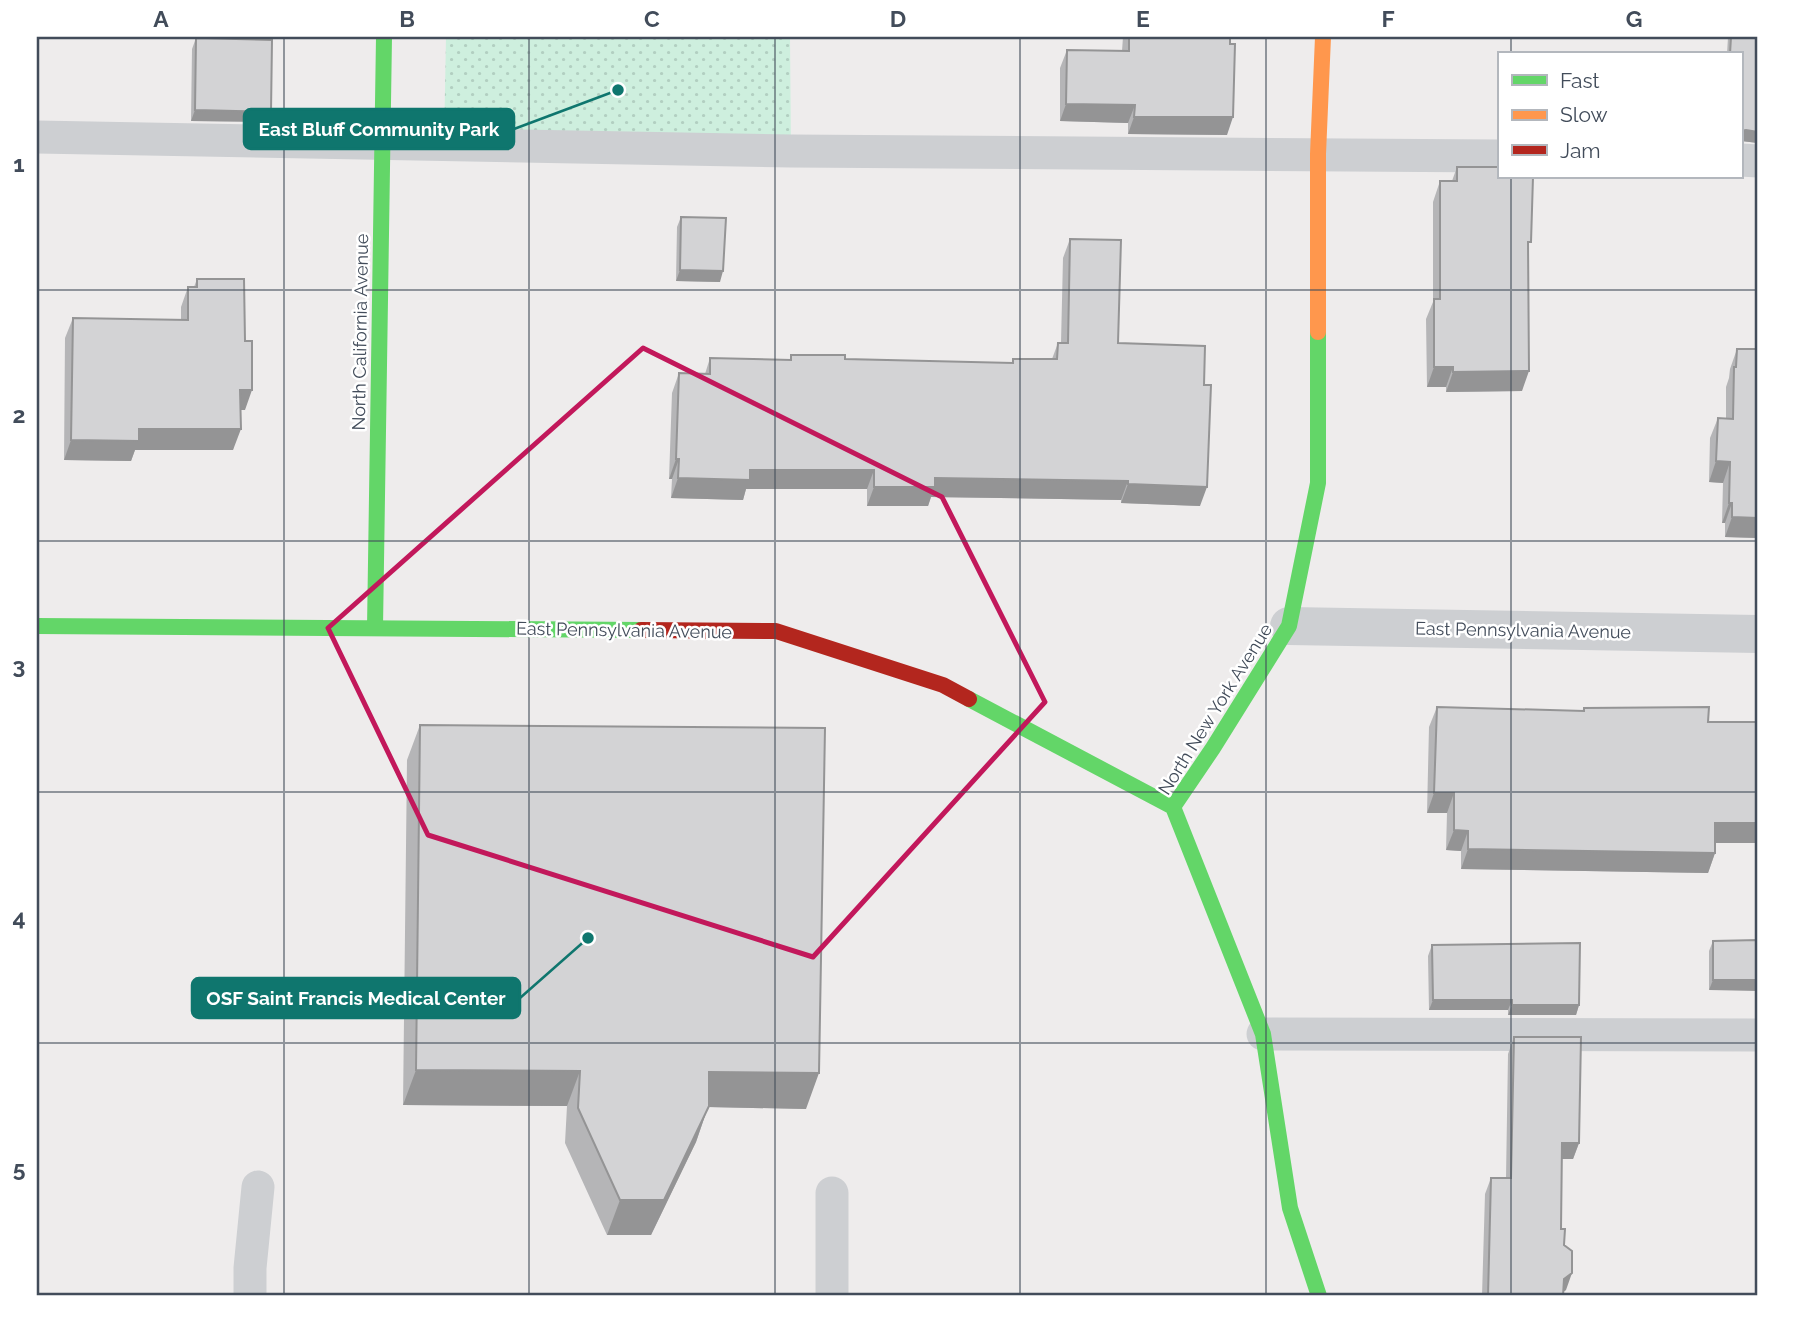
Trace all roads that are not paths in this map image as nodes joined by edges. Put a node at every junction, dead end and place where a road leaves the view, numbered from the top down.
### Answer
1 (384, 37) edge
2 (1323, 37) edge
3 (37, 137) edge
4 (383, 143) junction
5 (1318, 153) junction
6 (1498, 156) edge
7 (37, 626) edge
8 (1289, 626) junction
9 (375, 628) junction
10 (1758, 634) edge
11 (1173, 807) junction
12 (1264, 1034) junction
13 (1758, 1035) edge
14 (258, 1187) dead end
15 (832, 1193) dead end
16 (250, 1296) edge
17 (832, 1296) edge
18 (1319, 1296) edge

1 - 4 street, North California Avenue
2 - 5 street, North New York Avenue
3 - 4 lane
4 - 5 lane
4 - 9 street, North California Avenue
5 - 6 lane
5 - 8 street, North New York Avenue
7 - 9 street, East Pennsylvania Avenue
8 - 10 street, East Pennsylvania Avenue
8 - 11 street, North New York Avenue
9 - 11 street, East Pennsylvania Avenue
11 - 12 street, North New York Avenue
12 - 13 lane
12 - 18 street, North New York Avenue
14 - 16 lane
15 - 17 lane

